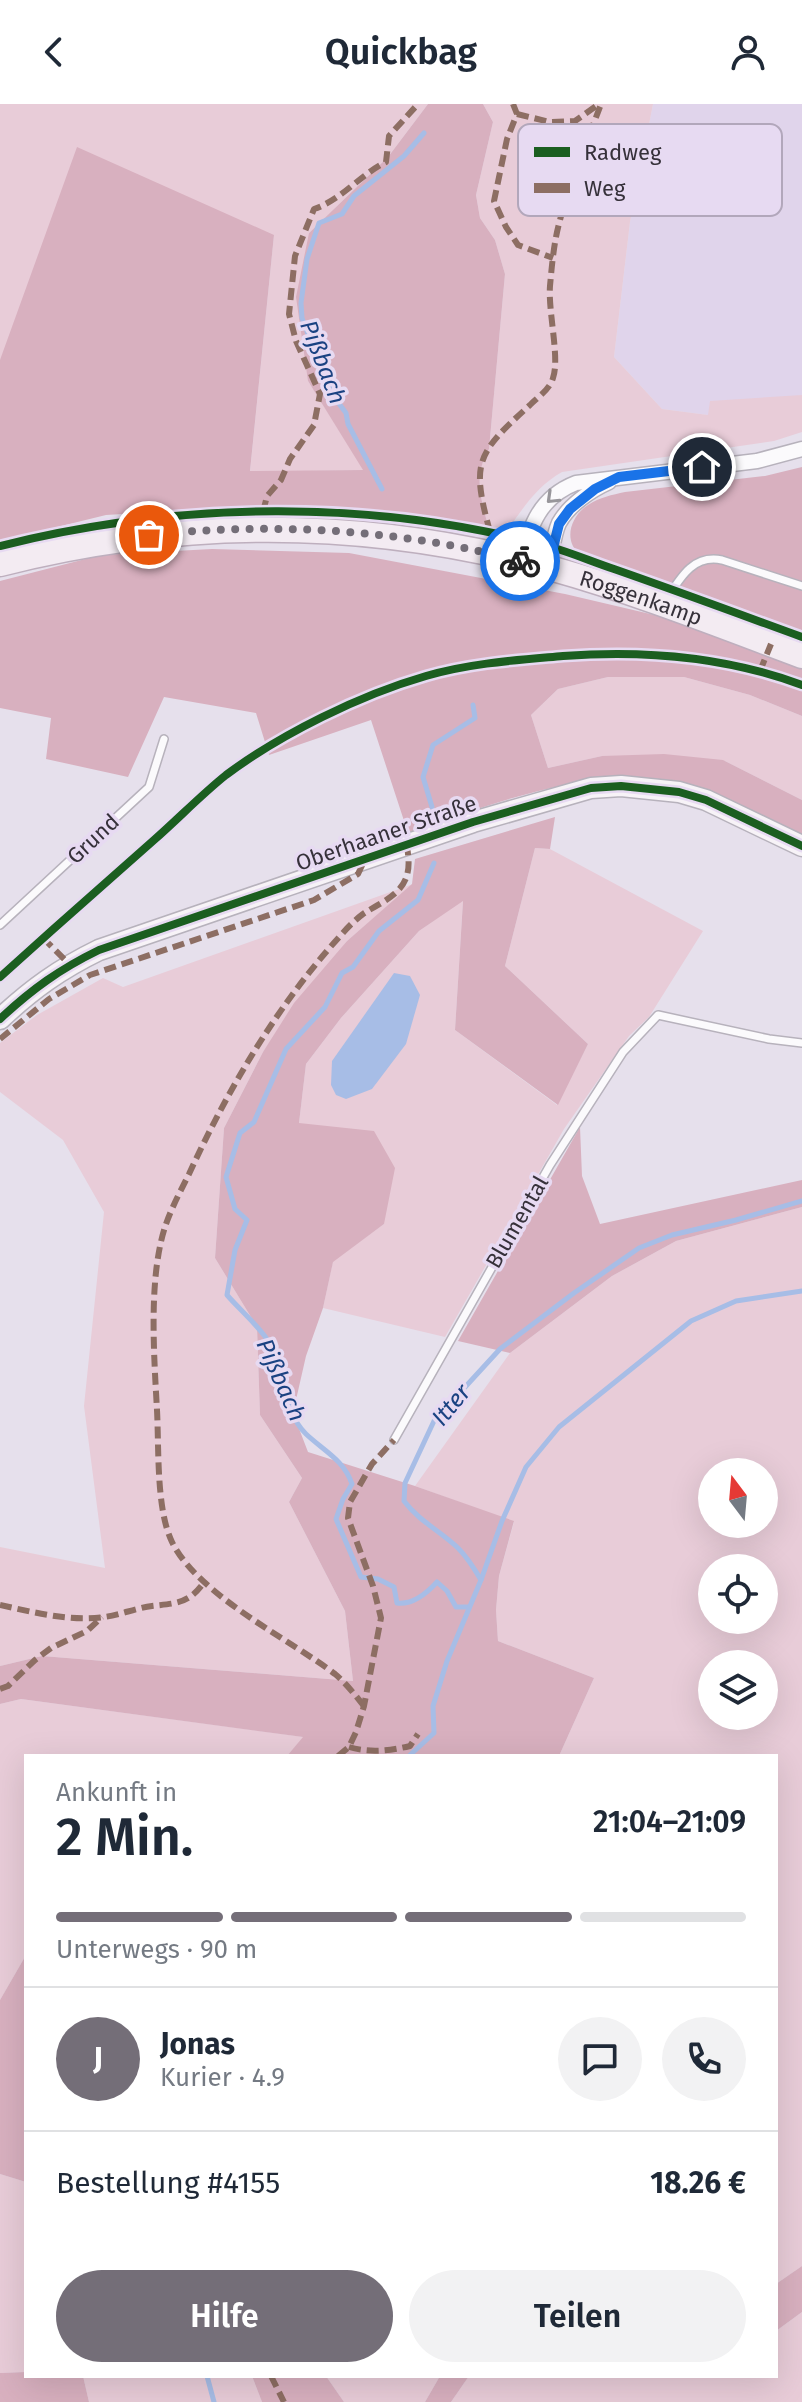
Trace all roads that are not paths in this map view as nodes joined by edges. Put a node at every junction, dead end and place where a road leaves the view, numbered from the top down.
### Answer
1 (802, 449) edge
2 (619, 477) junction
3 (521, 561) junction
4 (0, 564) edge
5 (548, 568) junction
6 (802, 586) edge
7 (663, 605) junction
8 (802, 656) edge
9 (164, 739) dead end
10 (802, 846) edge
11 (0, 925) edge
12 (0, 1019) edge
13 (802, 1043) edge
14 (394, 1440) dead end

1 - 2 street
2 -> 3 street
2 - 5 street
3 - 4 main road, Roggenkamp
3 - 5 main road, Roggenkamp
5 - 7 main road, Roggenkamp
6 - 7 lane
7 - 8 main road, Roggenkamp
9 - 11 lane, Grund
10 - 12 street, Oberhaaner Straße
13 - 14 lane, Blumental

